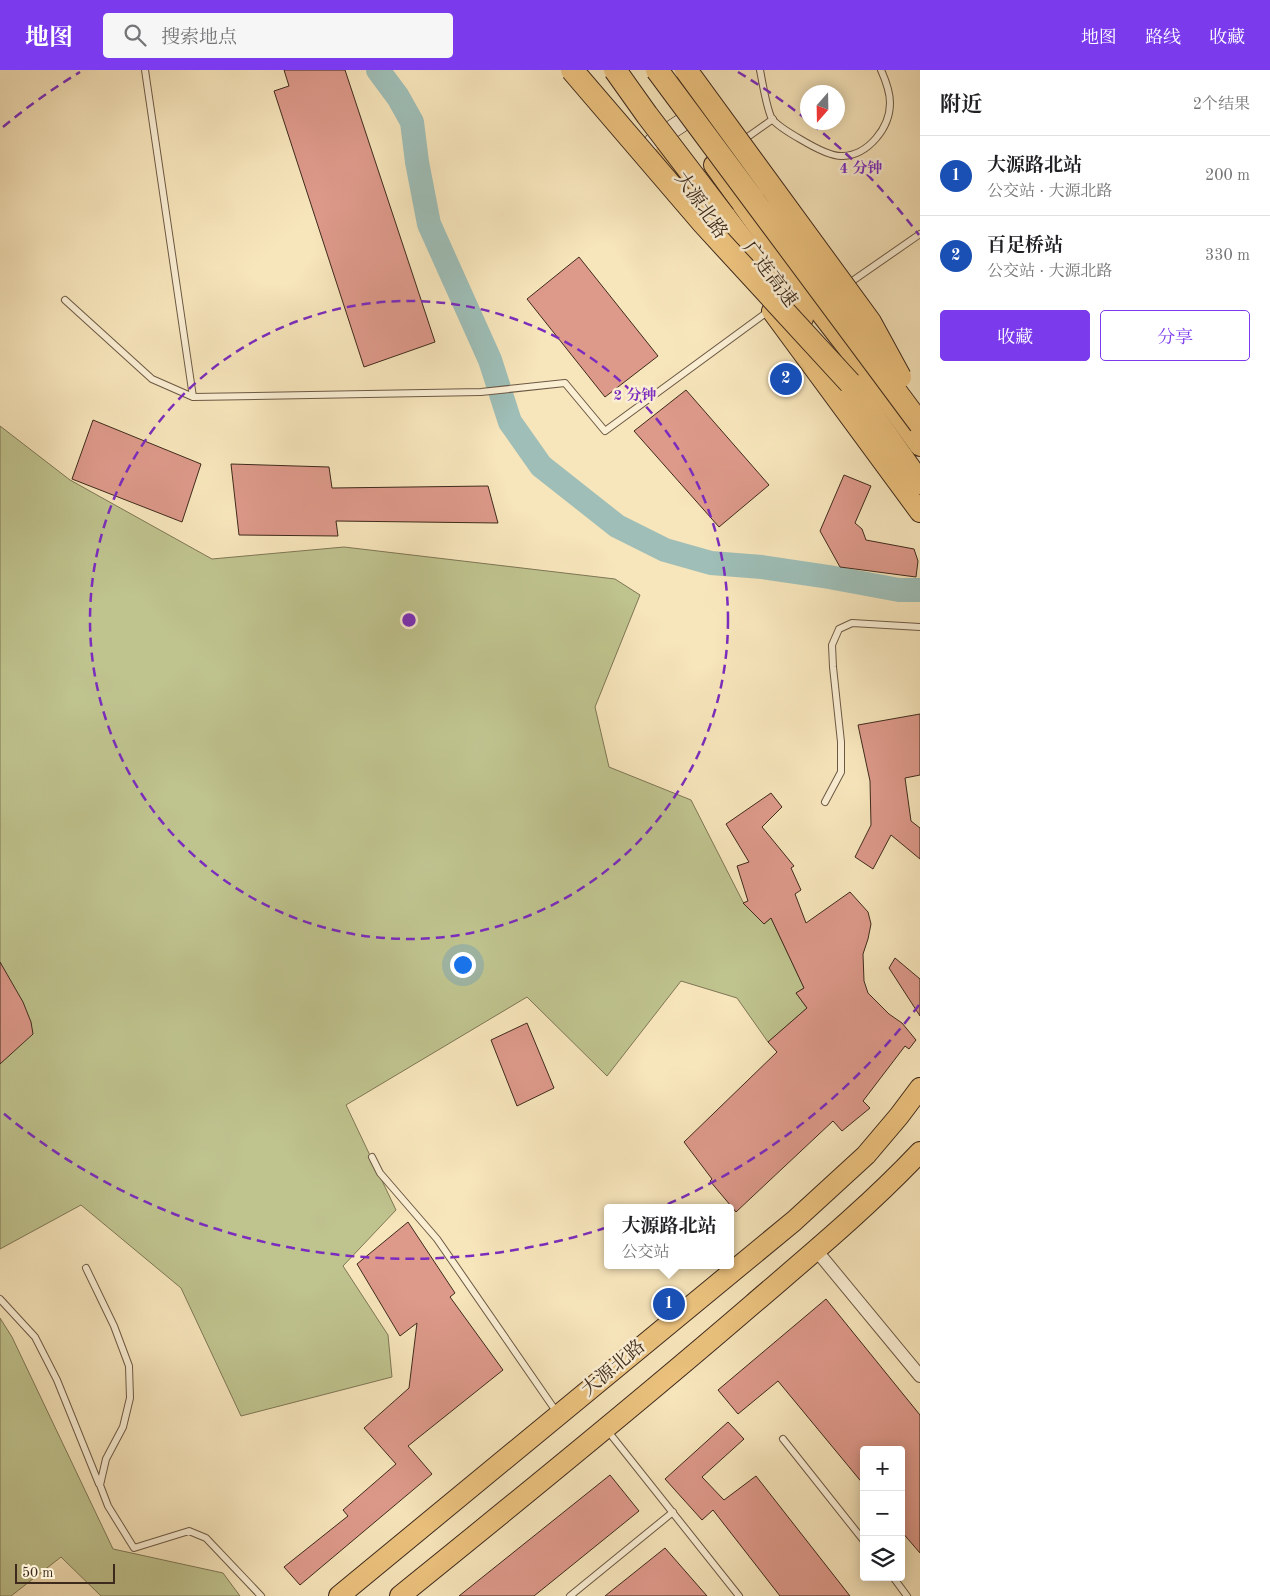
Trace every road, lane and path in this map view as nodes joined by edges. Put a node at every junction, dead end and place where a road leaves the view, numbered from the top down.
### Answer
1 (145, 70) edge
2 (572, 70) edge
3 (602, 70) edge
4 (615, 70) edge
5 (646, 70) edge
6 (657, 70) edge
7 (686, 70) edge
8 (760, 70) edge
9 (881, 70) edge
10 (773, 119) junction
11 (683, 122) junction
12 (654, 142) junction
13 (734, 146) dead end
14 (705, 166) junction
15 (920, 234) edge
16 (839, 290) dead end
17 (65, 300) dead end
18 (771, 309) junction
19 (850, 383) junction
20 (193, 396) junction
21 (920, 413) edge
22 (920, 424) edge
23 (920, 446) edge
24 (920, 482) edge
25 (920, 512) edge
26 (920, 627) edge
27 (825, 802) dead end
28 (920, 1088) edge
29 (920, 1152) edge
30 (372, 1157) dead end
31 (816, 1250) junction
32 (86, 1268) dead end
33 (0, 1299) edge
34 (920, 1376) edge
35 (558, 1415) junction
36 (606, 1430) junction
37 (783, 1439) dead end
38 (100, 1485) junction
39 (673, 1512) junction
40 (860, 1536) edge
41 (895, 1581) edge
42 (261, 1596) edge
43 (339, 1596) edge
44 (400, 1596) edge
45 (570, 1596) edge
46 (739, 1596) edge
47 (907, 1596) edge

1 - 20 lane
2 - 19 highway, bridge
3 - 12 main road, 大源北路
4 - 19 highway, 广连高速, bridge
5 - 11 main road, 大源北路
6 - 22 highway, 广连高速, bridge
7 - 21 highway, bridge
8 - 10 lane
9 - 10 lane
10 - 13 lane
11 - 12 street
11 - 14 main road, 大源北路
12 - 14 main road, 大源北路
14 - 18 main road, 大源北路
14 - 23 main road, 大源北路
15 - 16 lane
17 - 20 lane
18 - 20 lane
18 - 25 main road, 大源北路
19 - 24 highway, 广连高速
26 - 27 lane
28 - 35 main road, 大源北路
29 - 31 main road
30 - 35 lane
31 - 34 street
31 - 36 main road
32 - 38 lane
33 - 38 lane
35 - 43 main road, 大源北路
36 - 39 lane
36 - 44 main road
37 - 40 lane
38 - 42 lane
39 - 45 lane
39 - 46 lane
41 - 47 lane

